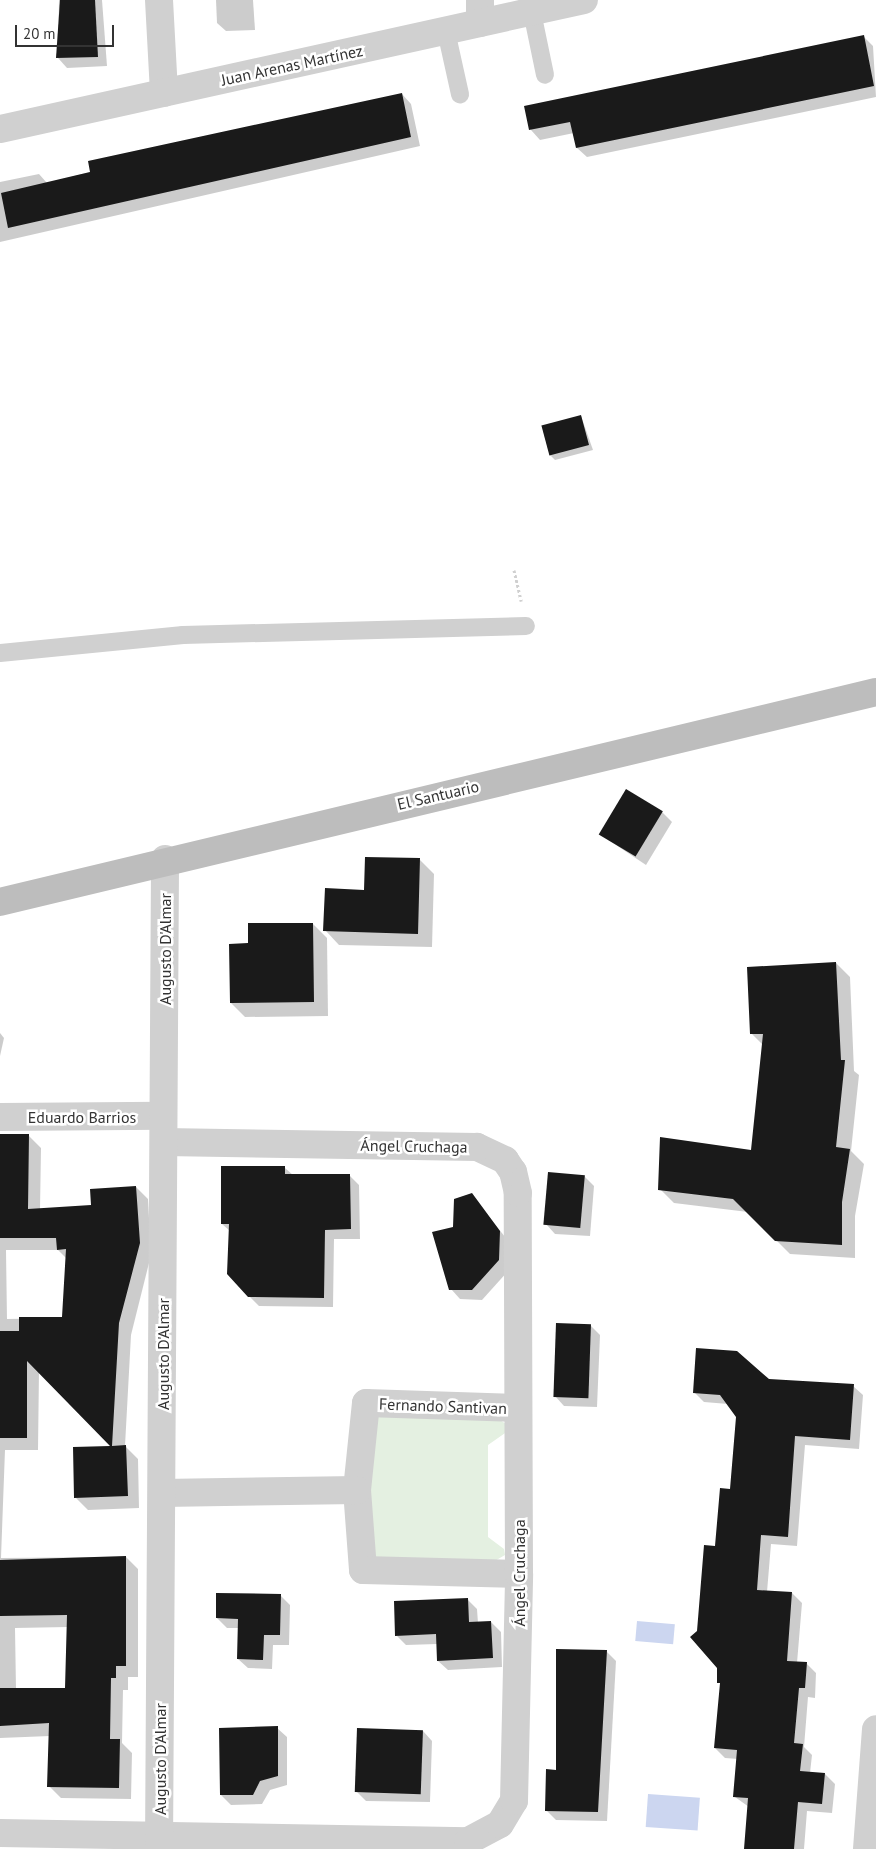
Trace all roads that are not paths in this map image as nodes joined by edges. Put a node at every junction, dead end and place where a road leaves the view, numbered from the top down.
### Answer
1 (160, 0) edge
2 (584, 0) edge
3 (480, 11) edge
4 (532, 12) junction
5 (446, 31) junction
6 (545, 75) dead end
7 (164, 93) junction
8 (460, 94) dead end
9 (0, 129) edge
10 (526, 626) dead end
11 (0, 653) edge
12 (876, 692) edge
13 (165, 860) junction
14 (0, 902) edge
15 (0, 1118) edge
16 (163, 1129) junction
17 (518, 1408) junction
18 (357, 1490) junction
19 (162, 1493) junction
20 (520, 1574) junction
21 (876, 1729) edge
22 (0, 1834) edge
23 (160, 1843) edge
24 (867, 1849) edge

1 - 7 street
2 - 4 street, Juan Arenas Martínez
3 - 4 street, Juan Arenas Martínez
3 - 5 street, Juan Arenas Martínez
4 - 6 lane
5 - 7 street, Juan Arenas Martínez
5 - 8 lane
7 - 9 street, Juan Arenas Martínez
10 - 11 lane
12 - 13 street, El Santuario
13 - 14 street, El Santuario
13 - 16 street, Augusto D'Almar
15 - 16 street, Eduardo Barrios
16 - 17 street, Ángel Cruchaga
16 - 19 street, Augusto D'Almar
17 - 18 street, Fernando Santivan
17 - 20 street, Ángel Cruchaga
18 - 19 street
18 - 20 street, Fernando Santivan
19 - 23 street, Augusto D'Almar
20 - 23 street, Ángel Cruchaga
21 - 24 street
22 - 23 street, Ángel Cruchaga

